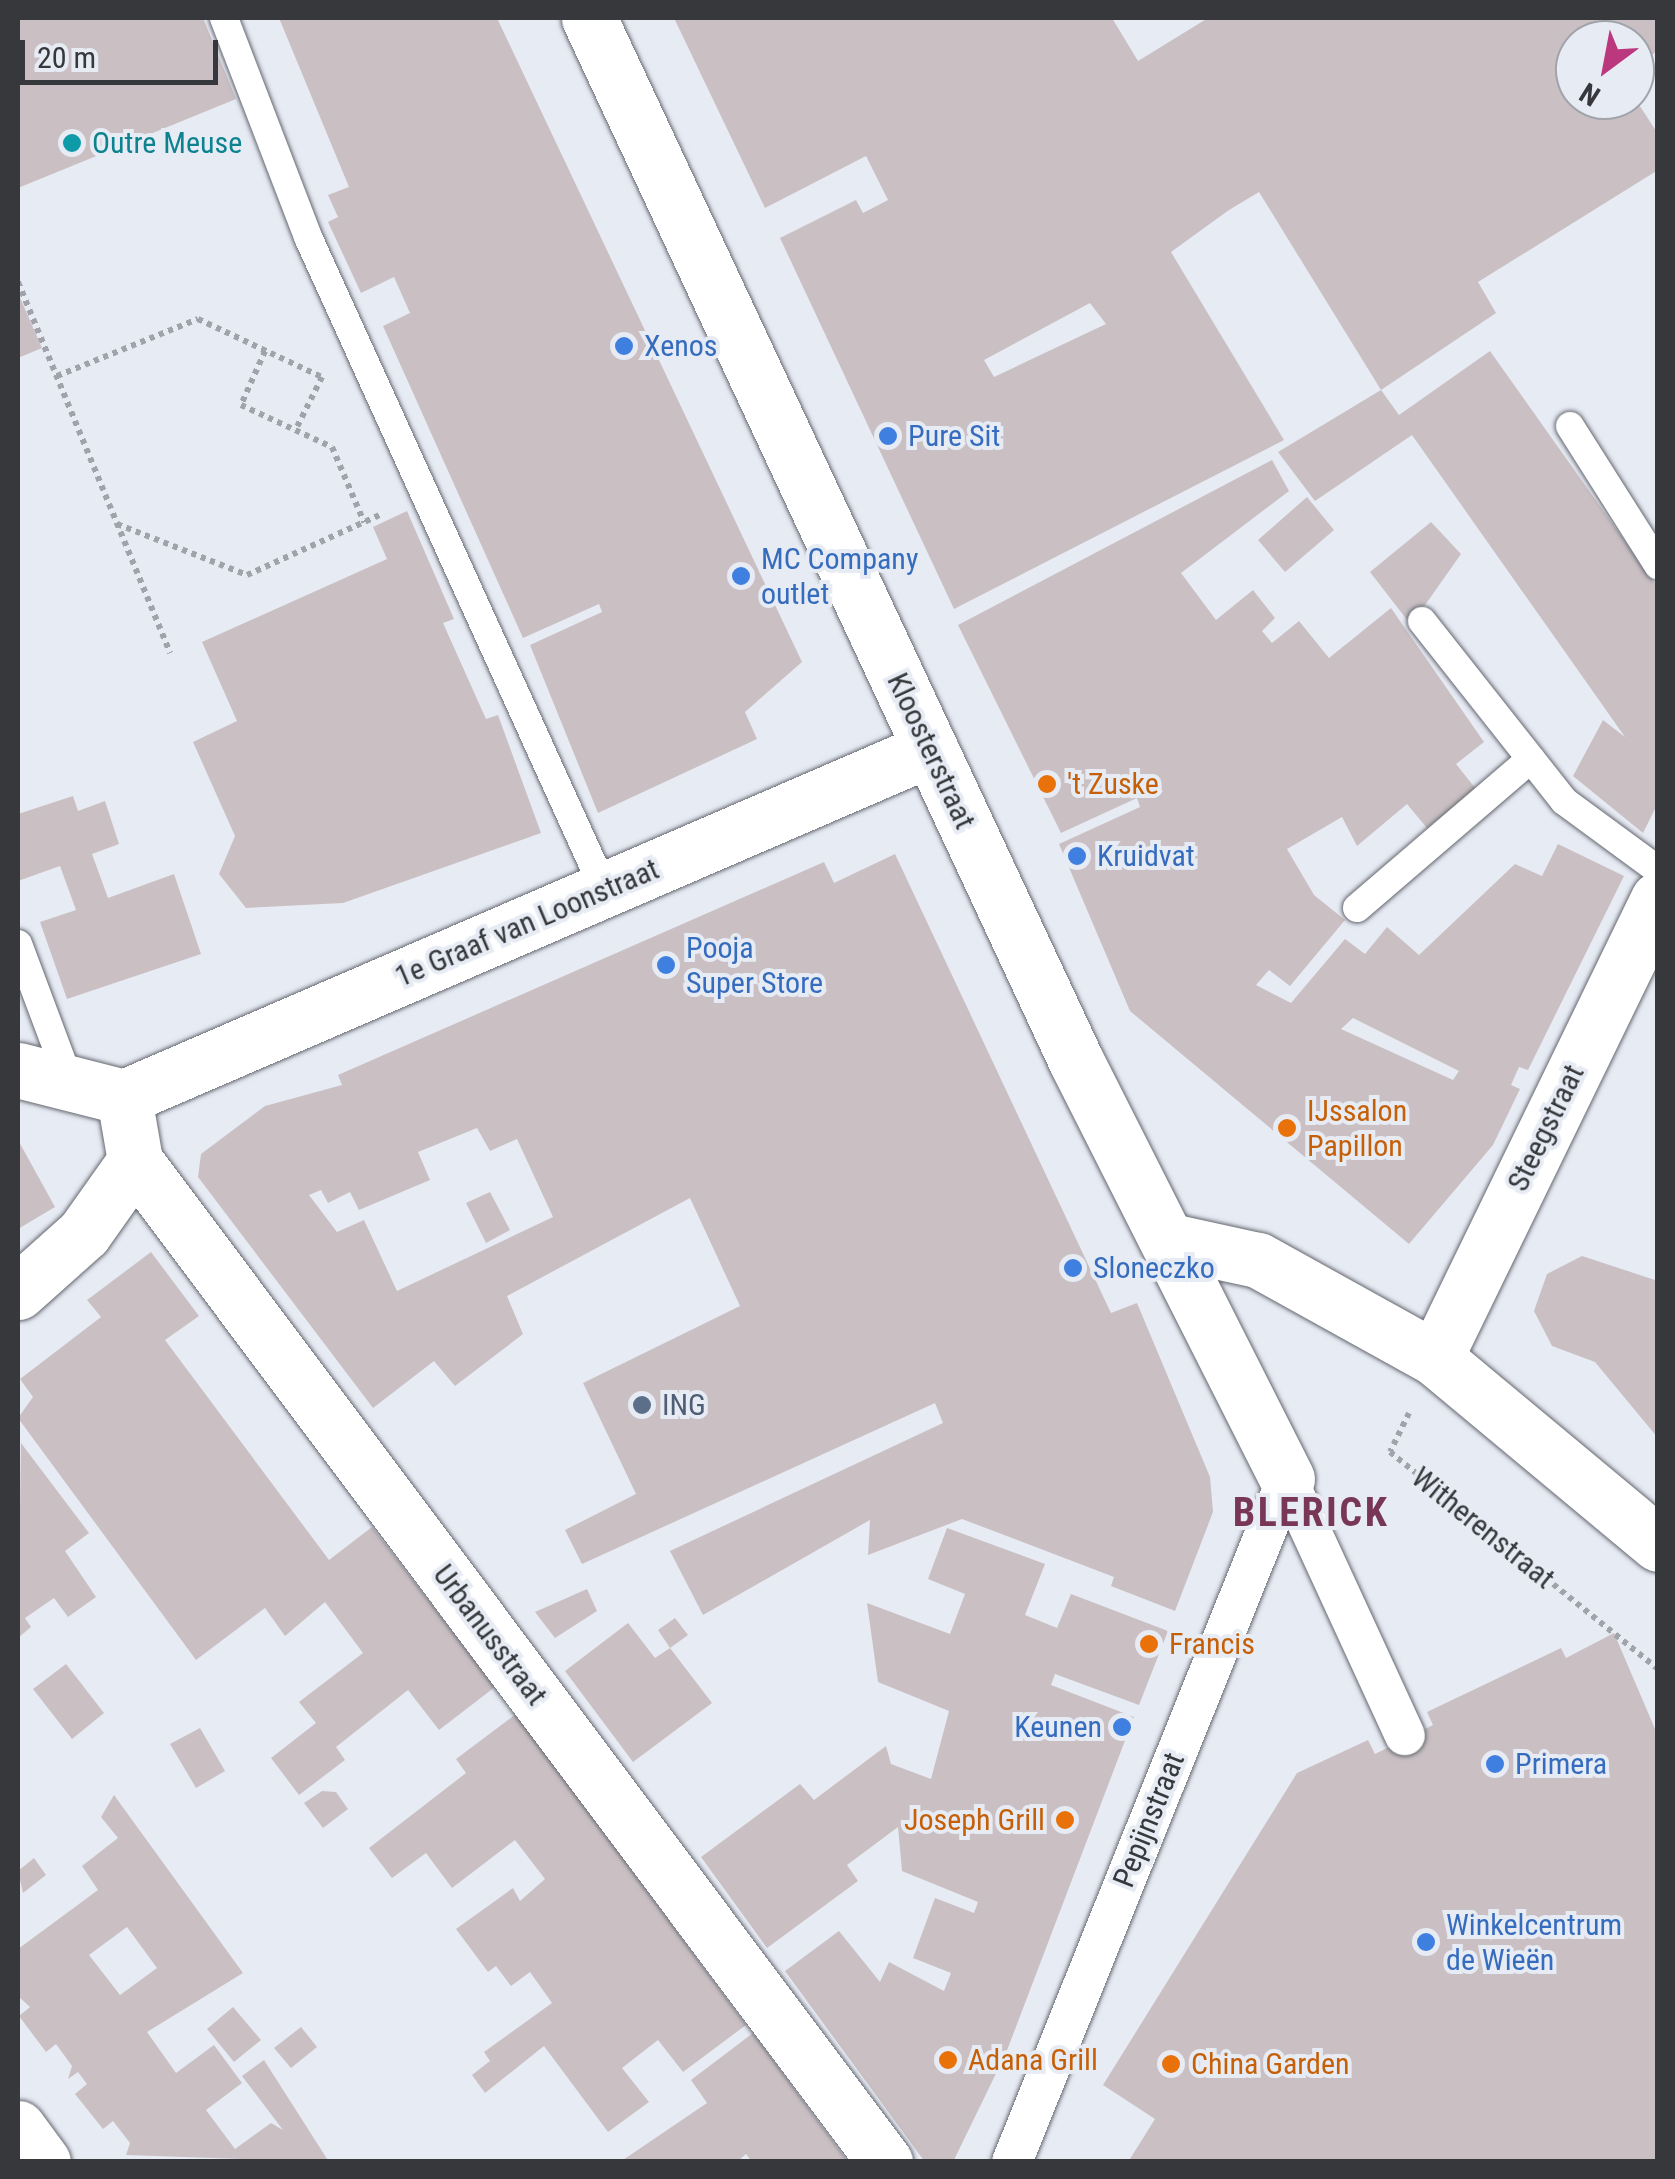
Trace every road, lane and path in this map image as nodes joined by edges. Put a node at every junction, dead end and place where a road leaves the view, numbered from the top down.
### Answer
1 (224, 18) edge
2 (589, 18) edge
3 (18, 282) edge
4 (265, 351) junction
5 (58, 376) junction
6 (1570, 426) dead end
7 (295, 430) junction
8 (398, 506) dead end
9 (364, 522) junction
10 (116, 523) junction
11 (1658, 566) edge
12 (1422, 621) dead end
13 (170, 653) dead end
14 (930, 749) junction
15 (1532, 760) junction
16 (1658, 870) edge
17 (604, 889) junction
18 (1658, 899) edge
19 (1357, 908) dead end
20 (18, 944) edge
21 (18, 1070) edge
22 (70, 1083) junction
23 (124, 1097) junction
24 (135, 1161) junction
25 (1170, 1241) junction
26 (18, 1292) edge
27 (1435, 1358) junction
28 (1286, 1479) junction
29 (1658, 1544) edge
30 (1658, 1669) edge
31 (1405, 1735) dead end
32 (18, 2128) edge
33 (43, 2162) edge
34 (885, 2162) edge
35 (1012, 2162) edge

1 - 17 lane
2 - 14 street, Kloosterstraat
3 - 5 path
4 - 5 path
4 - 7 path
4 - 7 path
5 - 10 path
6 - 11 lane
7 - 9 path
8 - 9 path
9 - 10 path
10 - 13 path
12 - 15 lane
14 - 17 street, 1e Graaf van Loonstraat
14 - 25 street, Kloosterstraat
15 - 16 lane
15 - 19 lane
17 - 23 street, 1e Graaf van Loonstraat
18 - 27 street, Steegstraat
20 - 22 lane
21 - 22 street
22 - 23 street
23 - 24 street, Urbanusstraat
24 - 26 street
24 - 34 street, Urbanusstraat
25 - 27 street
25 - 28 street, Kloosterstraat
27 - 29 street
27 - 30 path, Witherenstraat
28 - 31 street
28 - 35 street, Pepijnstraat
32 - 33 street

